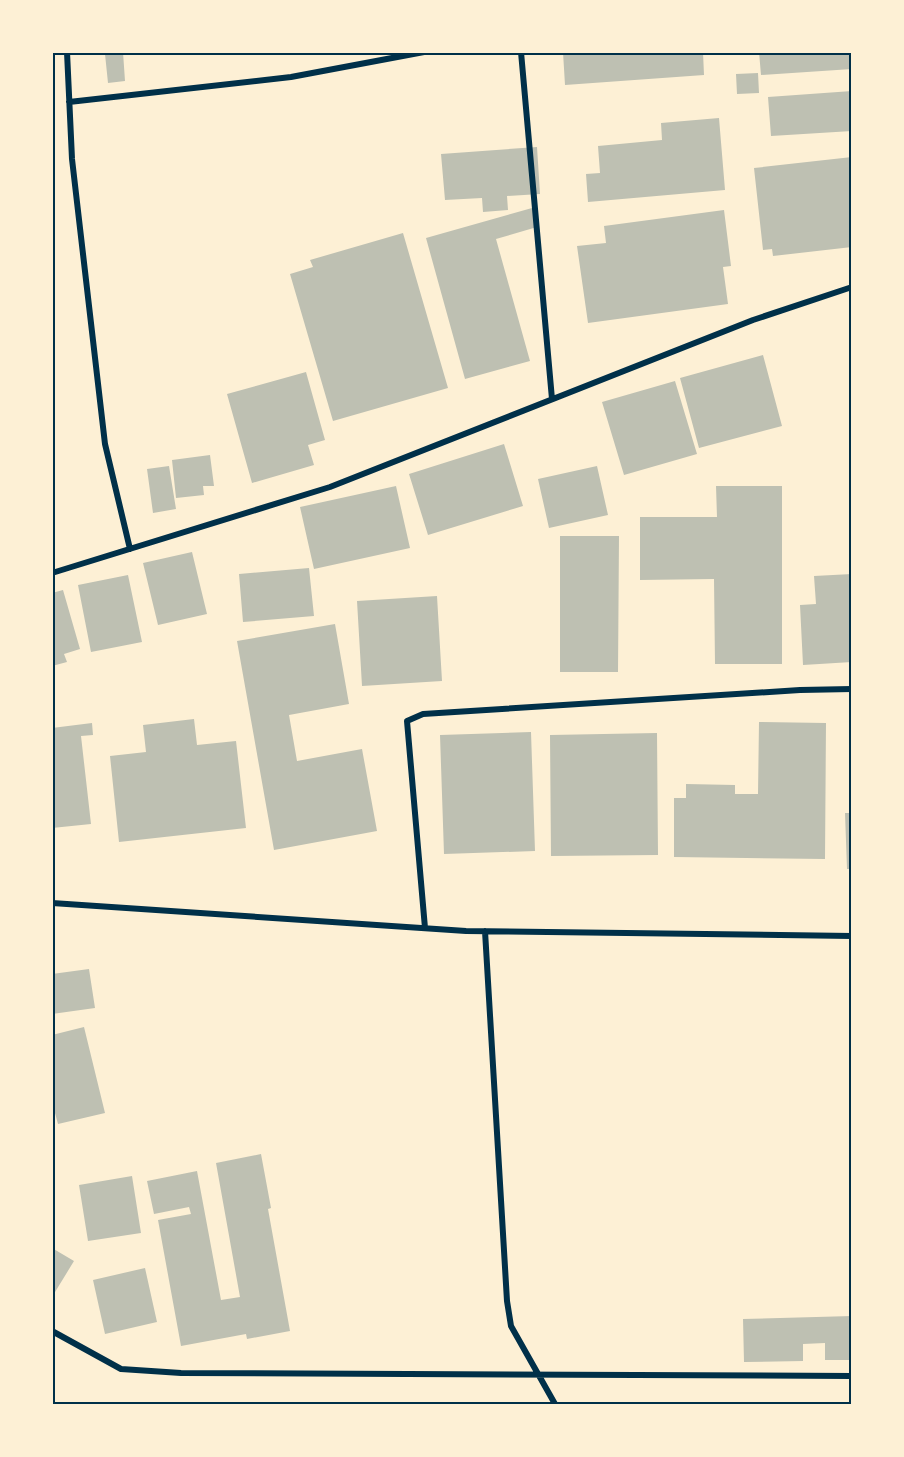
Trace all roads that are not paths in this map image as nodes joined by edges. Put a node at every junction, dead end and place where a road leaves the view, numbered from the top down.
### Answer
1 (67, 52) edge
2 (424, 52) edge
3 (521, 52) edge
4 (69, 102) junction
5 (852, 287) edge
6 (552, 399) junction
7 (130, 549) junction
8 (52, 573) edge
9 (852, 689) edge
10 (52, 903) edge
11 (425, 928) junction
12 (484, 932) junction
13 (852, 936) edge
14 (52, 1331) edge
15 (540, 1375) junction
16 (852, 1376) edge
17 (555, 1404) edge

1 - 4 street
2 - 4 street
3 - 6 street
4 - 7 street
5 - 6 street
6 - 7 street
7 - 8 street
9 - 11 street
10 - 11 street
11 - 12 street
12 - 13 street
12 - 15 street
14 - 15 street
15 - 16 street
15 - 17 street

